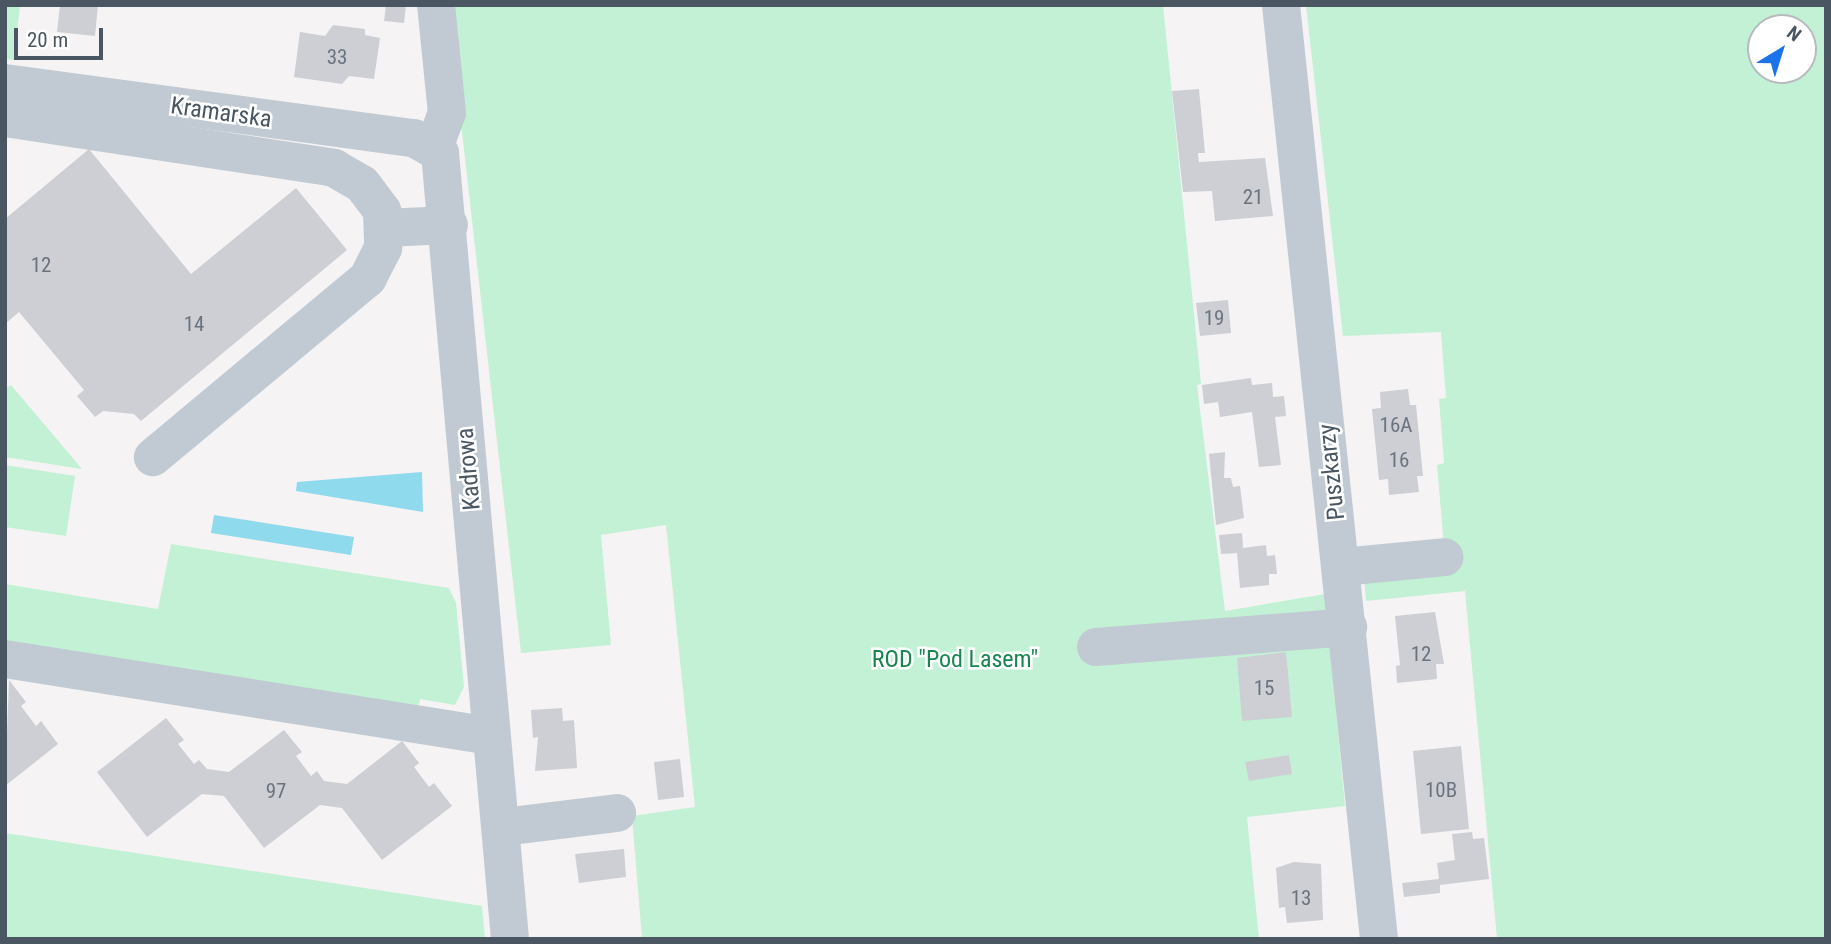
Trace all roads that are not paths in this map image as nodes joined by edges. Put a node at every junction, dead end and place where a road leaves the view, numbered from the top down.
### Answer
1 (436, 5) edge
2 (1281, 5) edge
3 (5, 83) edge
4 (5, 118) edge
5 (434, 148) junction
6 (449, 225) junction
7 (384, 228) junction
8 (153, 457) dead end
9 (1445, 557) dead end
10 (1342, 567) junction
11 (1348, 627) junction
12 (1096, 647) dead end
13 (5, 659) edge
14 (491, 736) junction
15 (617, 813) dead end
16 (503, 827) junction
17 (510, 939) edge
18 (1379, 939) edge

1 - 5 street
2 - 10 street, Puszkarzy
3 - 5 street, Kramarska
4 - 7 street
5 - 6 street, Kadrowa
6 - 7 street
6 - 14 street, Kadrowa
7 - 8 street
9 - 10 street
10 - 11 street, Puszkarzy
11 - 12 street
11 - 18 street, Puszkarzy
13 - 14 street
14 - 16 street, Kadrowa
15 - 16 street
16 - 17 street, Kadrowa

